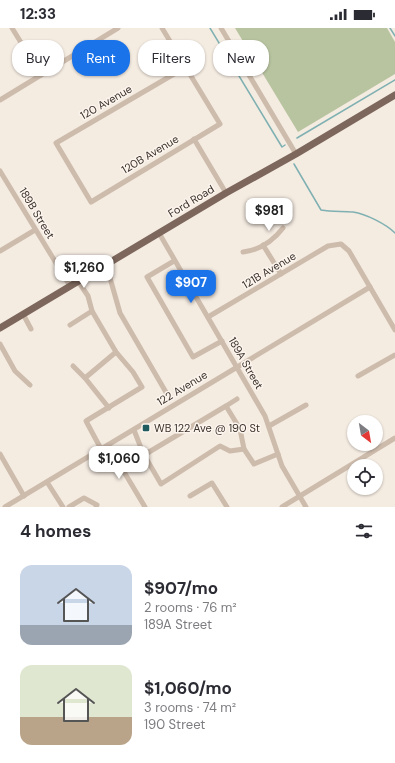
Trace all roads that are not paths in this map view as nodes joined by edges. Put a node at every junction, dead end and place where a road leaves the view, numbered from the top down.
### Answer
1 (12, 28) edge
2 (118, 28) edge
3 (162, 28) edge
4 (220, 28) edge
5 (19, 40) edge
6 (169, 40) edge
7 (64, 61) edge
8 (39, 76) edge
9 (171, 76) edge
10 (191, 76) edge
11 (395, 95) edge
12 (0, 100) edge
13 (194, 139) junction
14 (296, 154) junction
15 (0, 171) edge
16 (226, 193) junction
17 (91, 202) joint
18 (283, 228) dead end
19 (35, 230) junction
20 (159, 234) junction
21 (263, 245) junction
22 (0, 251) edge
23 (243, 252) dead end
24 (174, 261) junction
25 (104, 266) junction
26 (281, 274) junction
27 (78, 281) junction
28 (70, 286) junction
29 (370, 287) junction
30 (92, 311) junction
31 (23, 314) junction
32 (208, 317) junction
33 (70, 325) dead end
34 (0, 328) edge
35 (31, 329) dead end
36 (395, 330) edge
37 (222, 341) junction
38 (0, 344) edge
39 (116, 352) junction
40 (395, 354) edge
41 (73, 366) dead end
42 (237, 367) junction
43 (358, 376) dead end
44 (85, 378) junction
45 (30, 385) dead end
46 (167, 394) dead end
47 (237, 399) dead end
48 (306, 405) dead end
49 (226, 406) junction
50 (109, 408) junction
51 (269, 426) junction
52 (134, 430) junction
53 (394, 440) edge
54 (108, 445) junction
55 (101, 449) junction
56 (244, 449) junction
57 (0, 454) edge
58 (278, 454) junction
59 (144, 455) junction
60 (47, 482) junction
61 (24, 496) junction
62 (190, 496) dead end
63 (300, 496) junction
64 (5, 507) edge
65 (64, 507) edge
66 (69, 507) edge
67 (96, 507) edge
68 (145, 507) edge
69 (227, 507) edge
70 (282, 507) edge
71 (306, 507) edge

1 - 5 street
2 - 7 street
3 - 6 street
4 - 14 street
8 - 12 street
9 - 17 street, 120 Avenue
10 - 13 street, 120B Avenue
11 - 14 main road, Ford Road
13 - 16 street
13 - 17 street, 120B Avenue
14 - 16 main road, Ford Road
15 - 19 street, 189B Street
16 - 20 main road, Ford Road
18 - 21 street
19 - 22 street
19 - 28 street, 189B Street
20 - 24 street, 189A Street
20 - 25 main road, Ford Road
21 - 23 street
21 - 26 street
24 - 32 street, 189A Street
24 - 37 street
25 - 27 main road, Ford Road
25 - 46 street
26 - 29 street, 121B Avenue
26 - 32 street, 121B Avenue
27 - 28 main road, Ford Road
27 - 30 street
28 - 31 main road, Ford Road
29 - 36 street
29 - 42 street, 122 Avenue
30 - 33 street
30 - 39 street
31 - 34 main road, Ford Road
31 - 35 street
32 - 37 street, 189A Street
37 - 42 street, 189A Street
38 - 45 street
39 - 44 street
39 - 50 street
40 - 43 street
41 - 44 street
42 - 51 street, 189A Street
42 - 52 street, 122 Avenue
44 - 50 street
47 - 49 street
48 - 51 street
49 - 56 street
49 - 59 street
50 - 55 street
51 - 58 street, 189A Street
52 - 54 street, 122 Avenue
52 - 59 street
53 - 63 street
54 - 55 street, 122 Avenue
54 - 68 street
55 - 60 street, 122 Avenue
56 - 58 street
56 - 59 street
57 - 61 street
58 - 63 street, 189A Street
60 - 61 street, 122 Avenue
60 - 65 street
61 - 64 street, 122 Avenue
62 - 69 street
63 - 70 street
63 - 71 street, 189A Street
66 - 67 street

